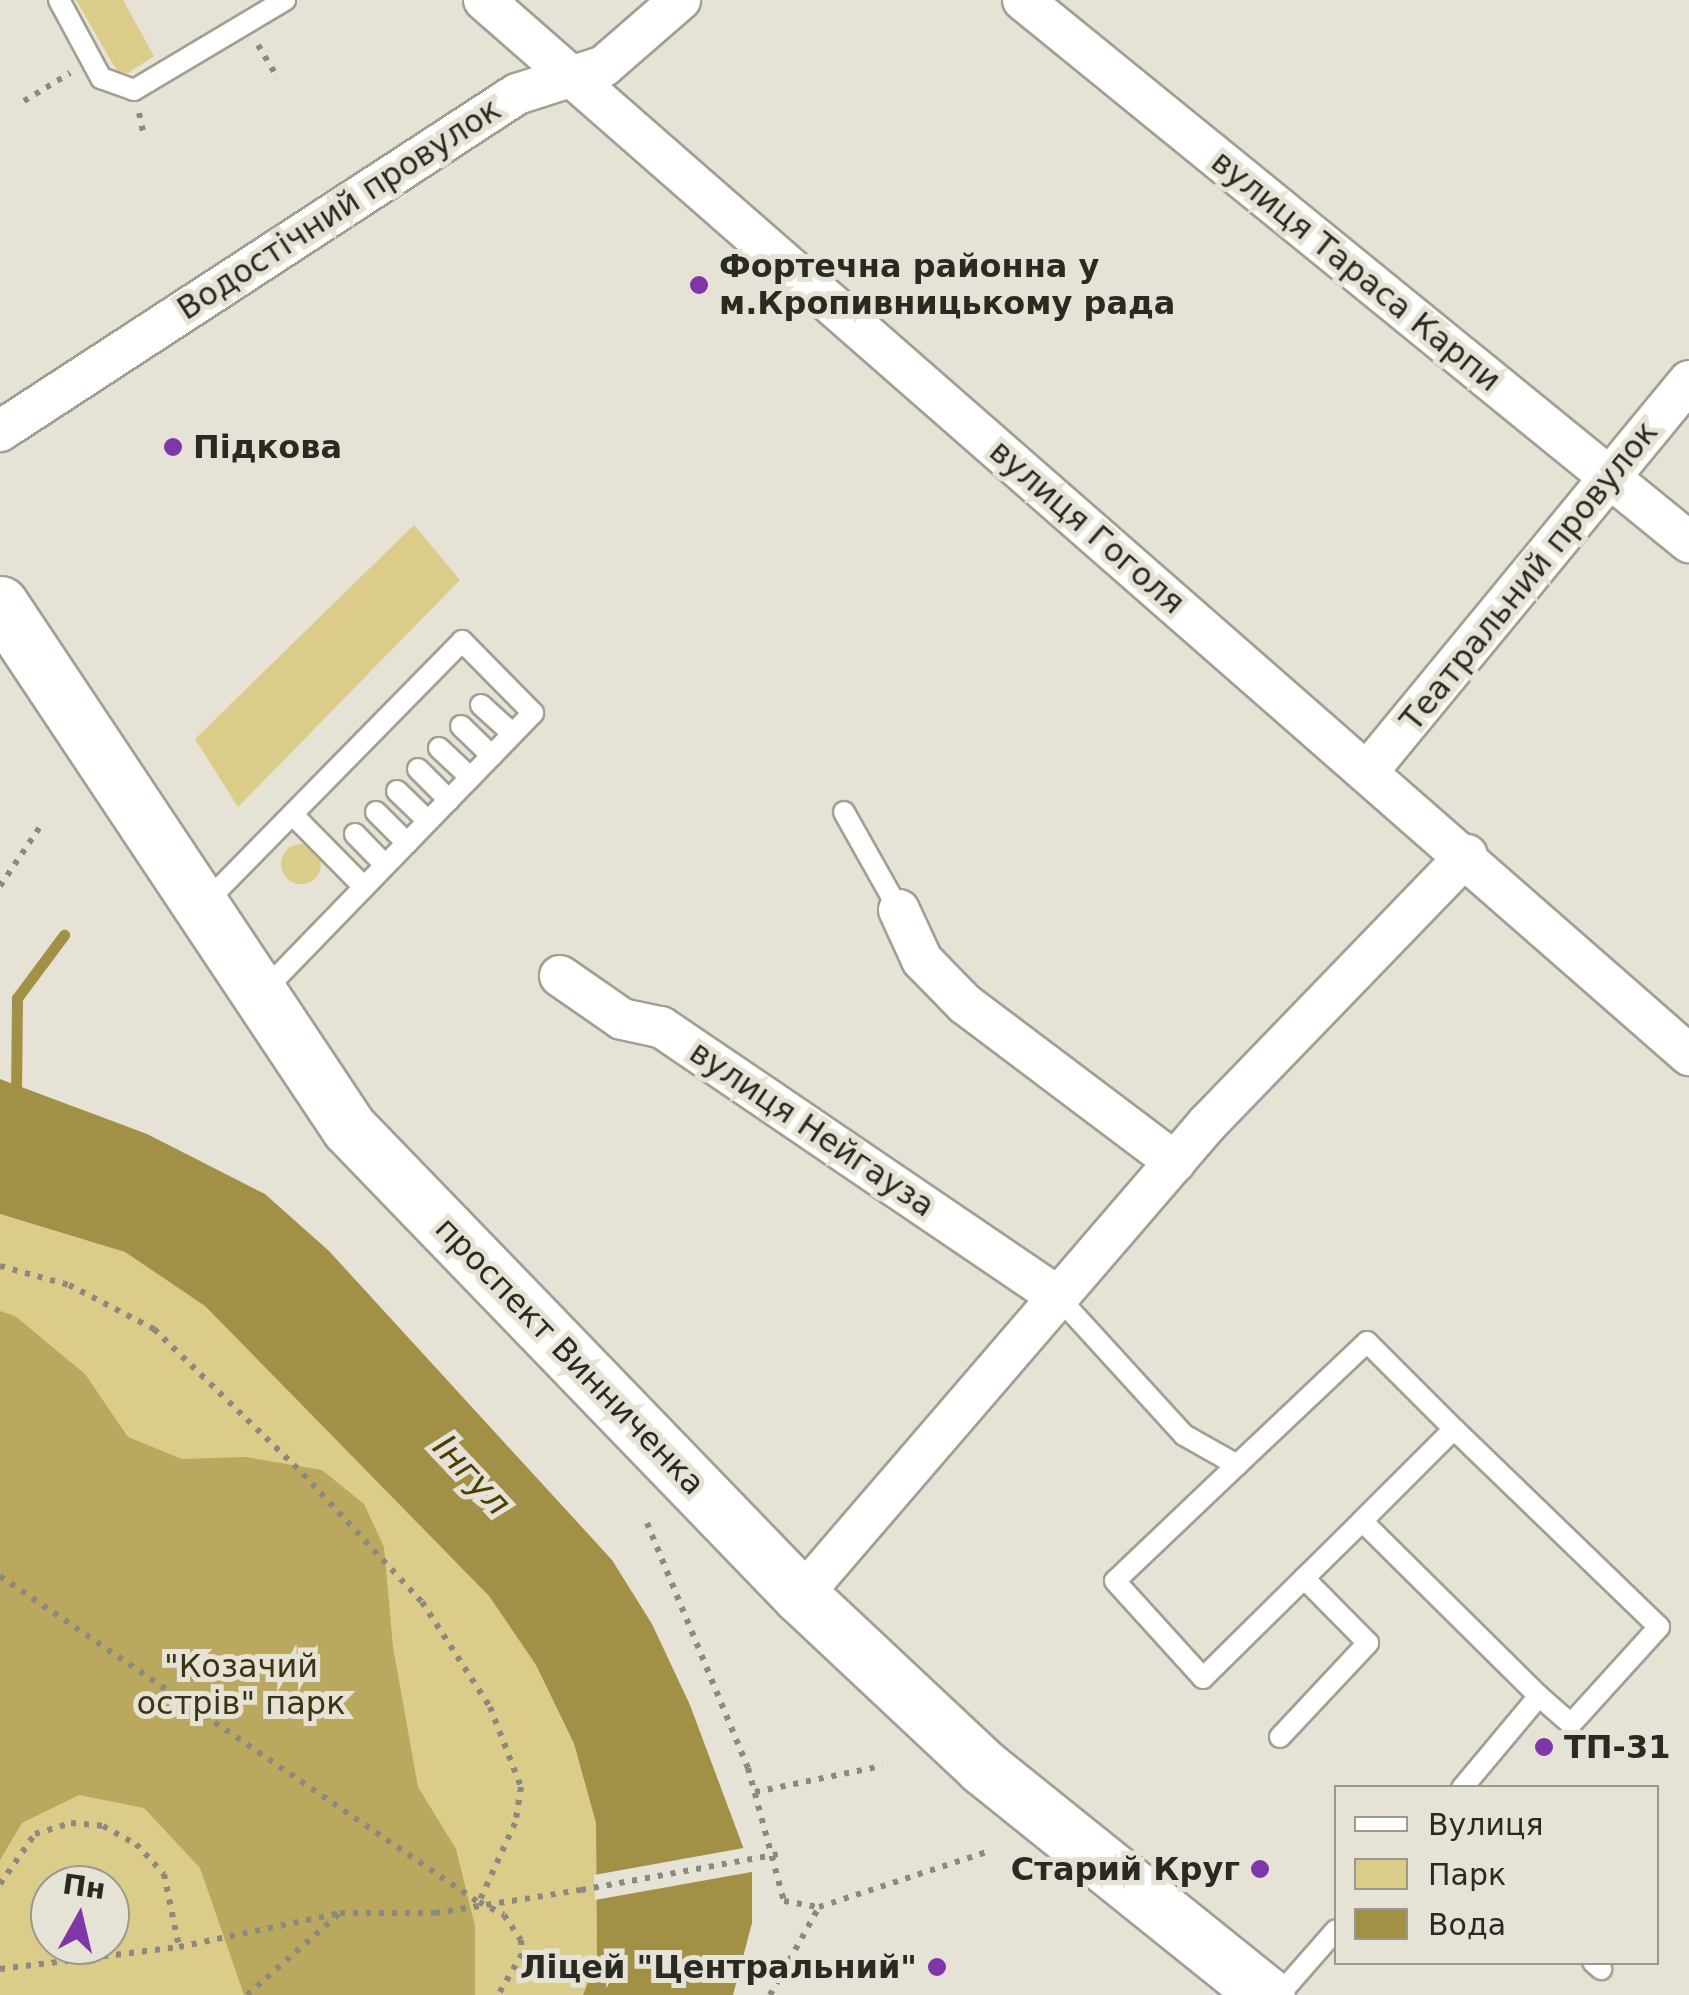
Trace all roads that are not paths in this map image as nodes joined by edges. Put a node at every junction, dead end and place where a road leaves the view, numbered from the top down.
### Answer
1 (58, 0) edge
2 (285, 0) edge
3 (484, 0) edge
4 (680, 0) edge
5 (1024, 0) edge
6 (1071, 15) edge
7 (573, 79) junction
8 (1689, 381) edge
9 (0, 431) edge
10 (1609, 477) junction
11 (1689, 542) edge
12 (0, 604) edge
13 (439, 665) junction
14 (456, 680) dead end
15 (482, 705) dead end
16 (460, 726) dead end
17 (512, 734) junction
18 (439, 748) dead end
19 (492, 756) junction
20 (418, 770) dead end
21 (1368, 770) junction
22 (470, 778) junction
23 (397, 791) dead end
24 (449, 800) junction
25 (376, 812) dead end
26 (844, 812) dead end
27 (294, 816) junction
28 (428, 822) junction
29 (354, 834) dead end
30 (407, 843) junction
31 (1467, 855) junction
32 (385, 865) junction
33 (364, 887) junction
34 (198, 909) junction
35 (899, 910) joint
36 (560, 976) dead end
37 (257, 998) junction
38 (1689, 1055) edge
39 (1175, 1162) junction
40 (1058, 1298) junction
41 (1454, 1429) junction
42 (1237, 1465) junction
43 (1362, 1521) junction
44 (1304, 1578) junction
45 (801, 1596) junction
46 (1539, 1696) junction
47 (1280, 1737) dead end
48 (1465, 1785) edge
49 (1334, 1932) edge
50 (1267, 1995) edge
51 (1279, 1995) edge

1 - 2 lane
3 - 7 street, вулиця Гоголя
4 - 7 street, Водостічний провулок
5 - 6 street, вулиця Тараса Карпи
6 - 10 street, вулиця Тараса Карпи
7 - 9 street, Водостічний провулок
7 - 21 street, вулиця Гоголя
8 - 10 street, Театральний провулок
10 - 11 street, вулиця Тараса Карпи
10 - 21 street, Театральний провулок
12 - 34 main road, проспект Винниченка
13 - 14 lane
13 - 17 lane
13 - 27 lane
15 - 17 lane
16 - 19 lane
17 - 19 lane
18 - 22 lane
19 - 22 lane
20 - 24 lane
21 - 31 street, вулиця Гоголя
22 - 24 lane
23 - 28 lane
24 - 28 lane
25 - 30 lane
26 - 35 lane
27 - 33 lane
27 - 34 lane
28 - 30 lane
29 - 32 lane
30 - 32 lane
31 - 38 street, вулиця Гоголя
31 - 39 street
32 - 33 lane
33 - 37 lane
34 - 37 main road, проспект Винниченка
35 - 39 street
36 - 40 street, вулиця Нейгауза
37 - 45 main road, проспект Винниченка
39 - 40 street
40 - 42 lane
40 - 45 street
41 - 42 lane
41 - 43 lane
41 - 46 lane
42 - 44 lane
43 - 44 lane
43 - 46 lane
44 - 47 lane
45 - 50 main road, проспект Винниченка
46 - 48 lane
49 - 51 lane

